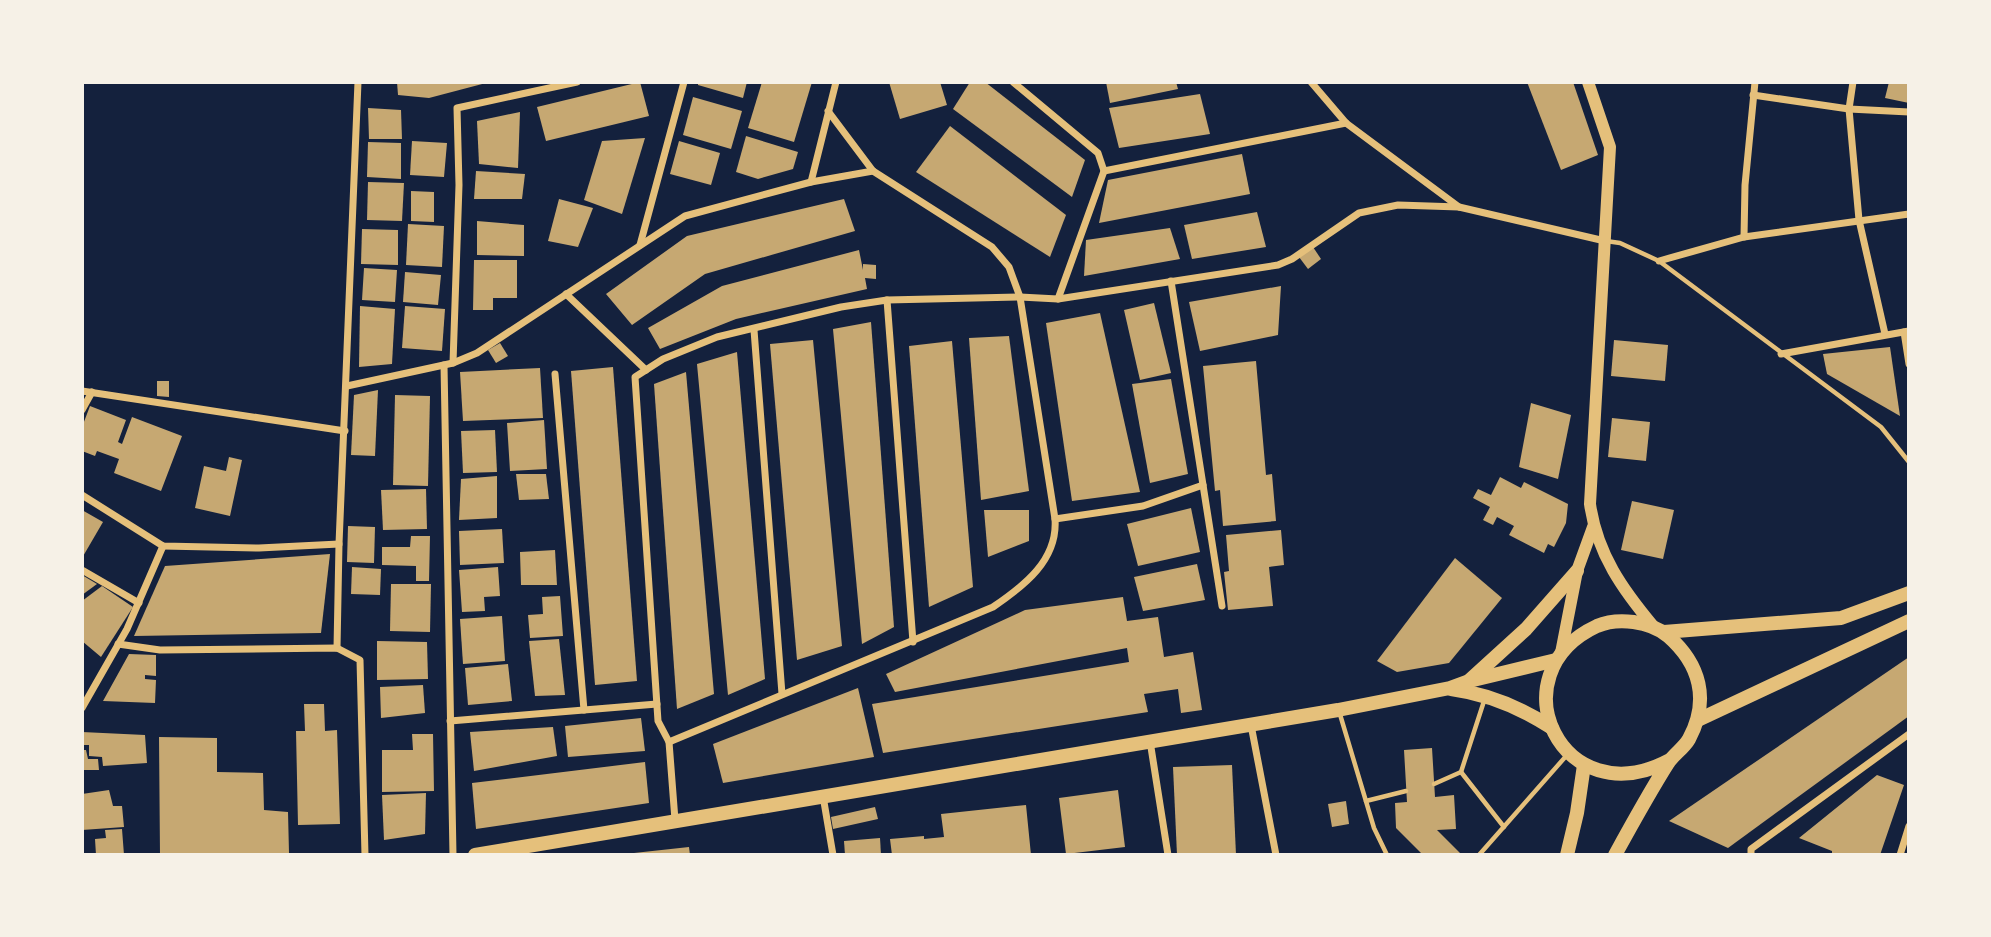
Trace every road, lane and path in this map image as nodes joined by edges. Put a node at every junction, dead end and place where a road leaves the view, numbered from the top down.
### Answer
1 (358, 82) edge
2 (577, 82) edge
3 (684, 82) edge
4 (836, 82) edge
5 (1013, 82) edge
6 (1311, 82) edge
7 (1588, 82) edge
8 (1755, 82) edge
9 (1853, 82) edge
10 (1753, 95) junction
11 (1850, 109) junction
12 (828, 111) junction
13 (1909, 112) edge
14 (1346, 124) junction
15 (873, 171) junction
16 (1104, 171) junction
17 (811, 182) junction
18 (1459, 207) junction
19 (1909, 214) edge
20 (1859, 220) junction
21 (1744, 237) junction
22 (1605, 241) junction
23 (640, 245) junction
24 (1659, 261) junction
25 (1171, 281) junction
26 (566, 294) junction
27 (1020, 297) junction
28 (1058, 299) junction
29 (887, 300) junction
30 (754, 330) junction
31 (1906, 331) edge
32 (1885, 334) junction
33 (1781, 354) junction
34 (453, 363) junction
35 (1909, 364) edge
36 (444, 365) junction
37 (646, 370) junction
38 (555, 374) dead end
39 (347, 386) junction
40 (82, 391) edge
41 (92, 392) junction
42 (82, 410) edge
43 (345, 431) junction
44 (1909, 462) edge
45 (1203, 485) junction
46 (82, 495) edge
47 (1055, 519) junction
48 (1593, 527) junction
49 (339, 544) junction
50 (163, 546) junction
51 (82, 570) edge
52 (1577, 571) junction
53 (1909, 593) edge
54 (139, 603) junction
55 (1222, 606) dead end
56 (1909, 621) edge
57 (1659, 630) junction
58 (913, 642) junction
59 (118, 644) junction
60 (337, 649) junction
61 (1558, 656) junction
62 (1469, 681) junction
63 (1450, 688) junction
64 (782, 694) junction
65 (1486, 695) junction
66 (657, 704) junction
67 (82, 708) edge
68 (584, 710) junction
69 (1338, 710) junction
70 (1698, 719) junction
71 (450, 721) junction
72 (1251, 724) junction
73 (1552, 728) junction
74 (1909, 734) edge
75 (1150, 741) junction
76 (669, 742) junction
77 (1569, 753) junction
78 (1670, 760) junction
79 (1584, 765) junction
80 (1461, 772) junction
81 (1434, 784) dead end
82 (1406, 791) dead end
83 (822, 795) junction
84 (1366, 801) junction
85 (675, 820) junction
86 (1909, 826) edge
87 (1504, 827) junction
88 (365, 855) edge
89 (453, 855) edge
90 (475, 855) edge
91 (833, 855) edge
92 (1168, 855) edge
93 (1276, 855) edge
94 (1387, 855) edge
95 (1479, 855) edge
96 (1567, 855) edge
97 (1615, 855) edge
98 (1751, 855) edge
99 (1900, 855) edge

1 - 39 street
2 - 34 street
3 - 23 street
4 - 12 street
5 - 16 street
6 - 14 street
7 - 22 main road
8 - 10 street
9 - 11 street
10 - 11 street
10 - 21 street
11 - 13 street
11 - 20 street
12 - 15 street
12 - 17 street
14 - 16 street
14 - 18 street
15 - 17 street
15 - 27 street
16 - 28 street
17 - 23 street
18 - 22 street
18 - 25 street
19 - 20 street
20 - 21 street
20 - 32 street
21 - 24 street
22 - 24 lane
22 - 48 main road
23 - 26 street
24 - 33 lane
25 - 28 street
25 - 45 street
26 - 34 street
26 - 37 street
27 - 28 street
27 - 29 street
27 - 47 street
29 - 30 street
29 - 58 street
30 - 37 street
30 - 64 street
31 - 32 street
31 - 35 street
32 - 33 street
33 - 44 lane
34 - 36 street
36 - 39 street
36 - 71 street
37 - 66 street
38 - 68 street
39 - 43 street
40 - 41 street
41 - 42 street
41 - 43 street
43 - 49 street
45 - 47 street
45 - 55 street
46 - 50 street
47 - 58 street
48 - 52 main road
48 - 57 main road
49 - 50 street
49 - 60 street
50 - 54 street
51 - 54 street
52 - 61 main road
52 - 62 main road
53 - 57 main road
54 - 59 street
56 - 70 main road
57 - 61 main road
57 - 70 main road
58 - 64 street
59 - 60 street
59 - 67 street
60 - 88 street
61 - 62 main road
61 - 73 main road
62 - 63 main road
63 - 65 main road
63 - 69 main road
64 - 76 street
65 - 73 main road
65 - 80 lane
66 - 68 street
66 - 76 street
68 - 71 street
69 - 72 main road
69 - 84 lane
70 - 78 main road
71 - 89 street
72 - 75 main road
72 - 93 street
73 - 77 main road
74 - 98 street
75 - 83 main road
75 - 92 street
76 - 85 street
77 - 79 main road
77 - 87 lane
78 - 79 main road
78 - 97 main road
79 - 96 main road
80 - 81 lane
80 - 87 lane
82 - 84 lane
83 - 85 main road
83 - 91 street
84 - 94 lane
85 - 90 main road
86 - 99 street
87 - 95 lane

